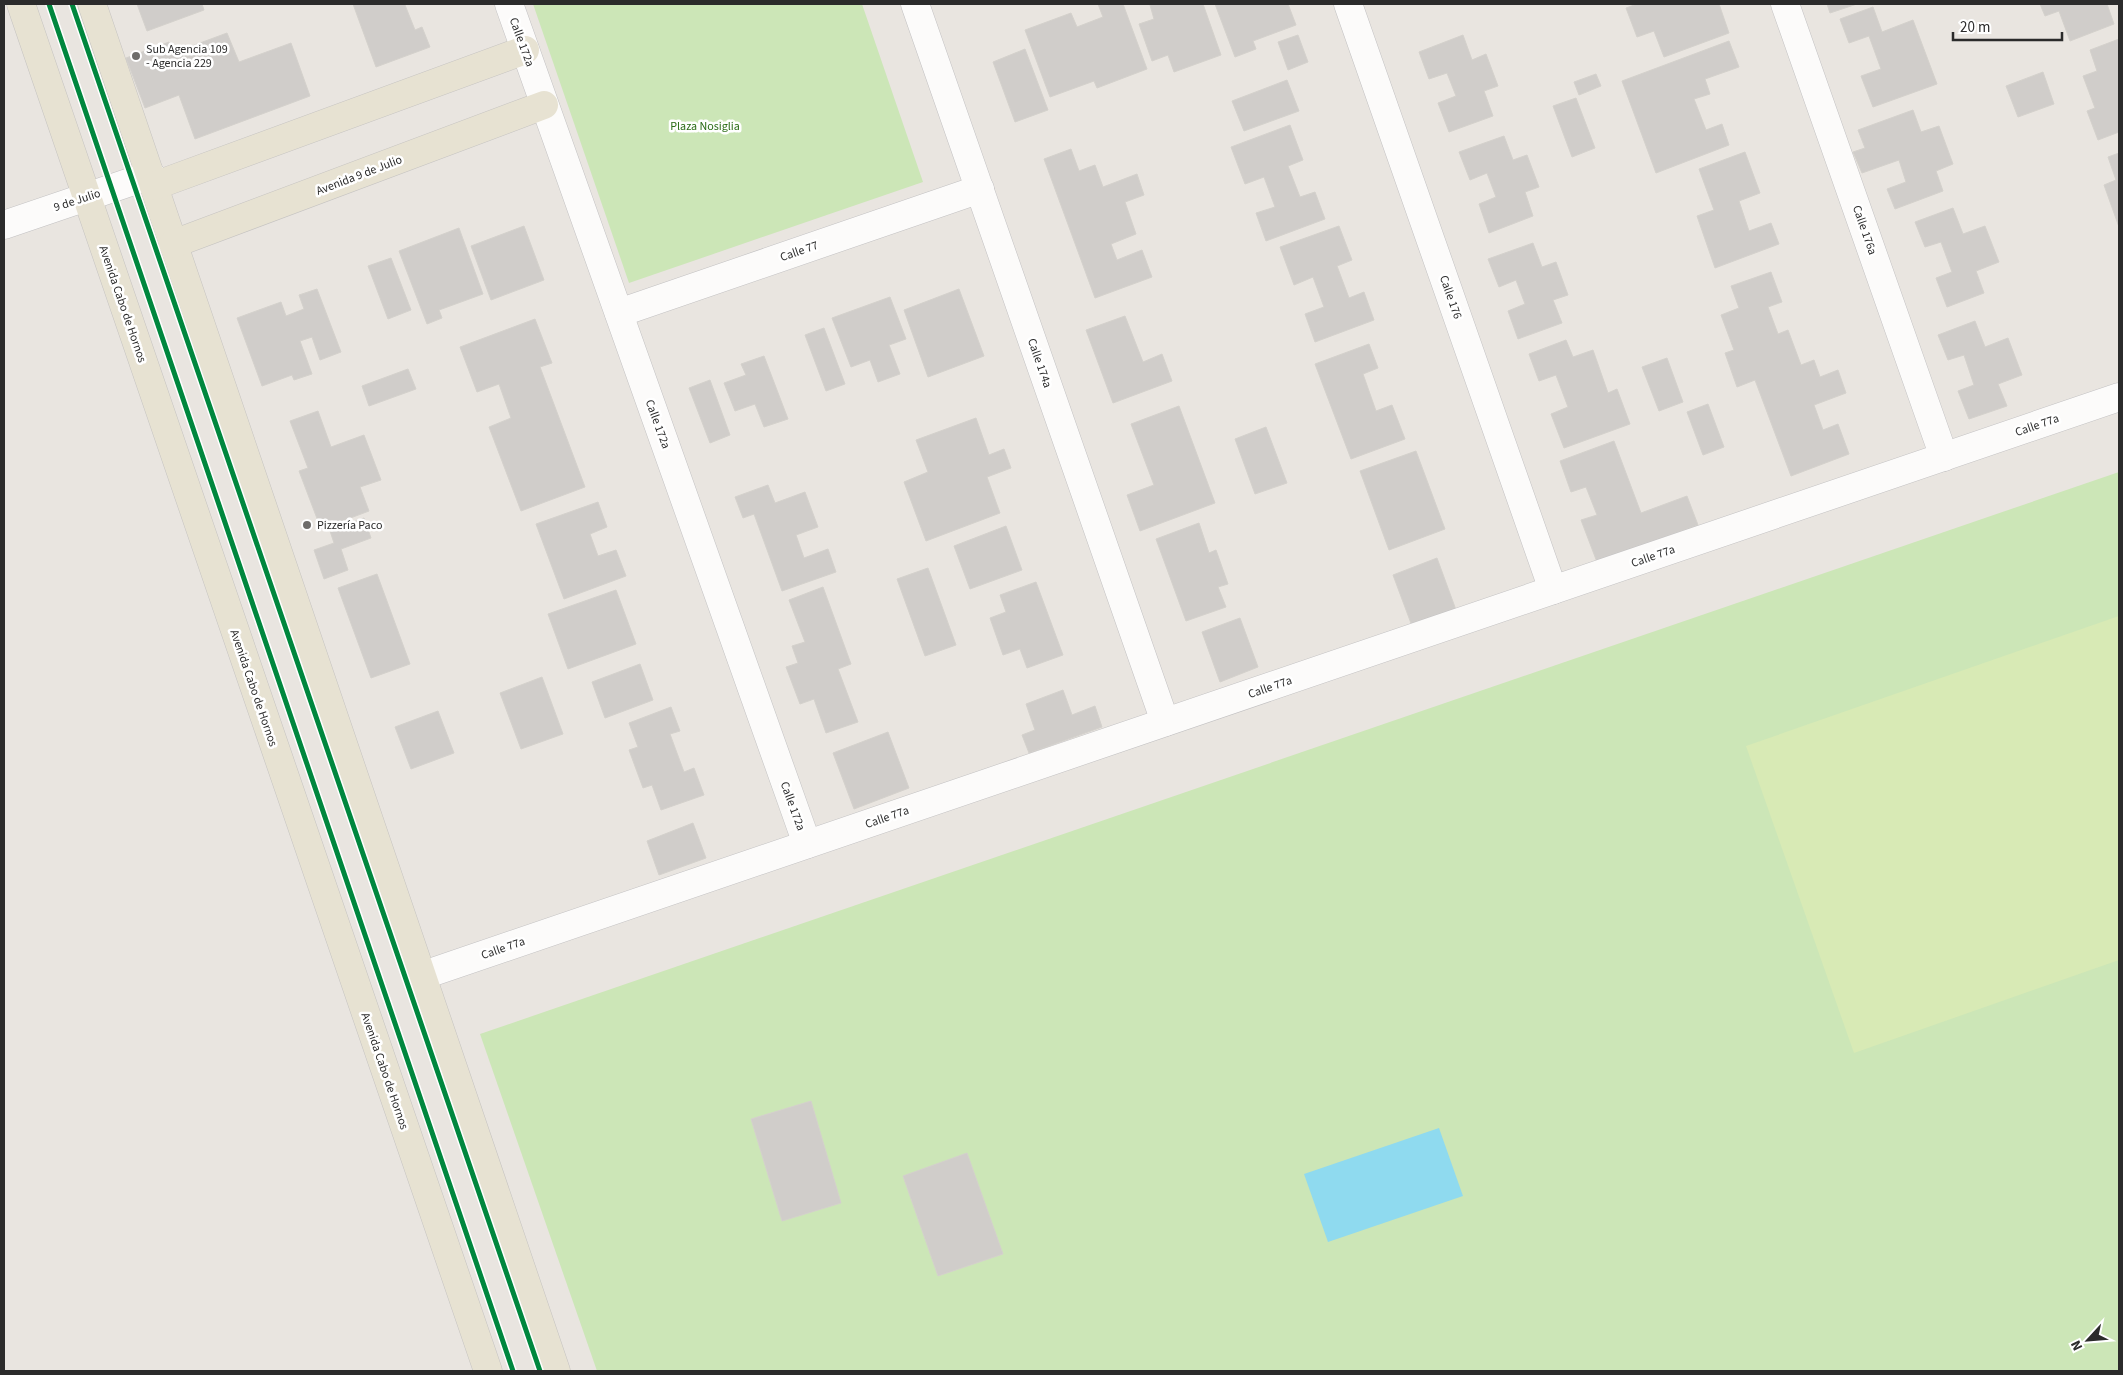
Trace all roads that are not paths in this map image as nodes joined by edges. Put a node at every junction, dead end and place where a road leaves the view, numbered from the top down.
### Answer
1 (21, 4) edge
2 (92, 4) edge
3 (509, 4) edge
4 (915, 4) edge
5 (1348, 4) edge
6 (1785, 4) edge
7 (525, 50) junction
8 (544, 105) junction
9 (152, 180) junction
10 (980, 189) junction
11 (87, 197) junction
12 (4, 225) edge
13 (173, 244) junction
14 (619, 313) junction
15 (2119, 397) edge
16 (1944, 457) junction
17 (1553, 590) junction
18 (1166, 722) junction
19 (807, 844) junction
20 (421, 976) junction
21 (488, 1371) edge
22 (556, 1371) edge

1 - 11 main road, Avenida Cabo de Hornos
2 - 9 main road
3 - 7 street, Calle 172a
4 - 10 street, Calle 174a
5 - 17 street, Calle 176
6 - 16 street, Calle 176a
7 - 8 street, Calle 172a
7 - 9 main road
8 - 13 main road, Avenida 9 de Julio
8 - 14 street, Calle 172a
9 - 11 street, 9 de Julio
9 - 13 main road
10 - 14 street, Calle 77
10 - 18 street, Calle 174a
11 - 12 street, 9 de Julio
11 - 21 main road, Avenida Cabo de Hornos
13 - 20 main road
14 - 19 street, Calle 172a
15 - 16 street, Calle 77a
16 - 17 street, Calle 77a
17 - 18 street, Calle 77a
18 - 19 street, Calle 77a
19 - 20 street, Calle 77a
20 - 22 main road

